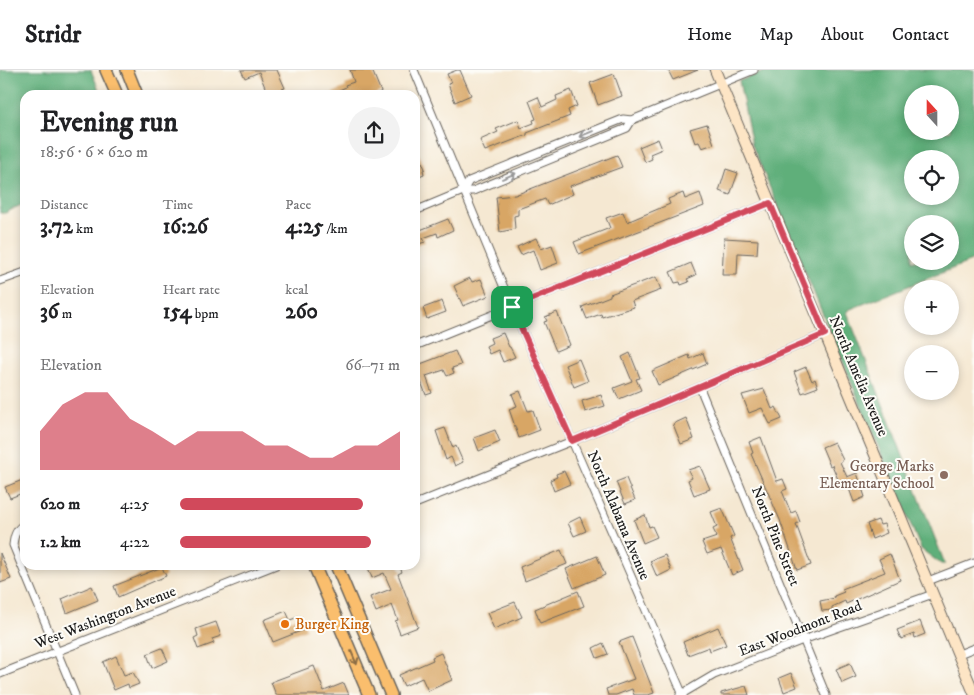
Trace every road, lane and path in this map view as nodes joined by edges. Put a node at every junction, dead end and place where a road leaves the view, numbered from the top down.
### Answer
1 (106, 70) edge
2 (127, 70) edge
3 (414, 70) edge
4 (715, 70) edge
5 (754, 70) edge
6 (721, 83) junction
7 (115, 90) edge
8 (136, 90) edge
9 (632, 120) junction
10 (463, 191) junction
11 (770, 203) junction
12 (420, 209) edge
13 (20, 274) edge
14 (0, 281) edge
15 (512, 307) junction
16 (825, 334) junction
17 (420, 344) edge
18 (700, 388) junction
19 (572, 441) junction
20 (420, 502) edge
21 (20, 528) edge
22 (20, 562) edge
23 (974, 563) edge
24 (23, 570) edge
25 (263, 570) edge
26 (316, 570) edge
27 (338, 570) edge
28 (928, 582) junction
29 (933, 594) junction
30 (803, 640) junction
31 (974, 648) edge
32 (56, 650) junction
33 (959, 654) junction
34 (0, 674) edge
35 (974, 693) edge
36 (75, 695) edge
37 (369, 695) edge
38 (391, 695) edge
39 (681, 695) edge
40 (826, 695) edge

1 - 7 main road
2 - 8 main road
3 - 10 street, North Alabama Avenue
4 - 6 main road, North Amelia Avenue
5 - 6 street
6 - 9 street
6 - 11 main road, North Amelia Avenue
10 -> 9 street
9 -> 10 street
10 - 12 street
10 - 15 street, North Alabama Avenue
11 - 15 street
11 - 16 main road, North Amelia Avenue
13 - 14 street
15 - 17 street
15 - 19 street, North Alabama Avenue
16 - 18 street
16 - 28 main road, North Amelia Avenue
18 - 19 street
18 - 30 street, North Pine Street
19 - 20 street
19 - 39 street, North Alabama Avenue
21 - 22 street
23 - 28 street
24 - 32 street
25 - 32 street, West Washington Avenue
26 -> 37 main road
27 - 38 main road
28 - 29 main road, North Amelia Avenue
29 - 30 street, East Woodmont Road
29 - 33 main road, North Amelia Avenue
30 - 39 street, East Woodmont Road
30 - 40 street, North Pine Street
31 - 33 street
32 - 34 street, West Washington Avenue
32 - 36 street
33 - 35 main road, North Amelia Avenue

